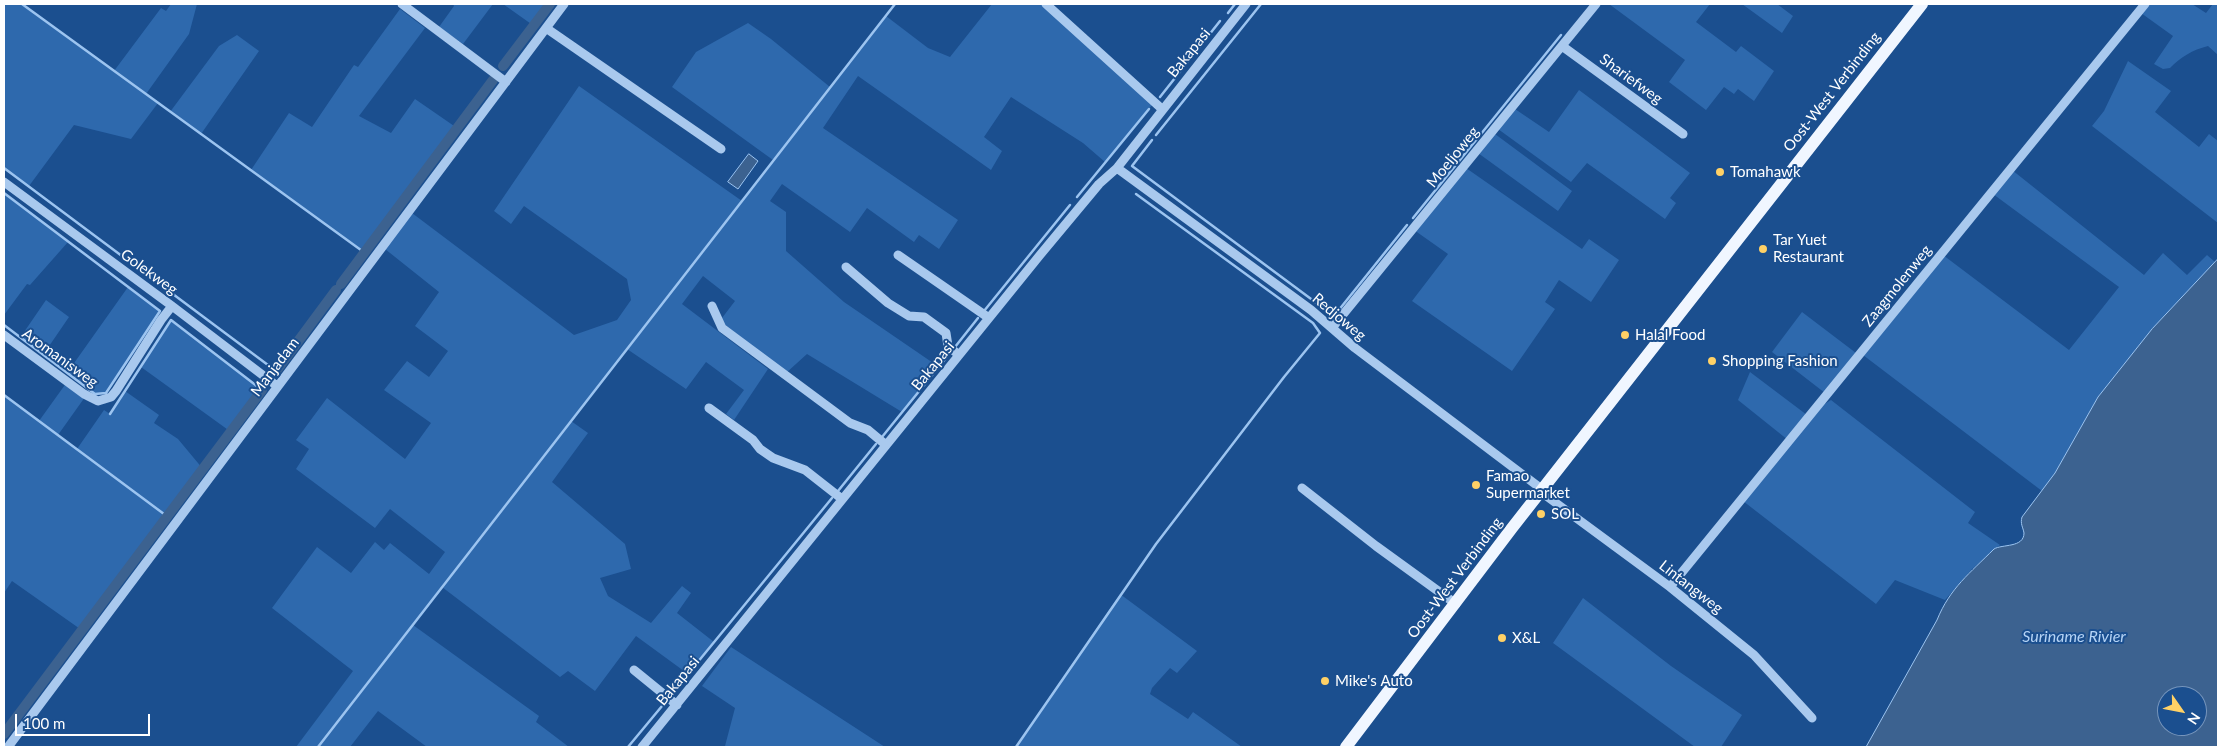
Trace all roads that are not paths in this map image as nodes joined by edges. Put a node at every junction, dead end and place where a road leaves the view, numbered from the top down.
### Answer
1 (402, 4) edge
2 (564, 4) edge
3 (1046, 4) edge
4 (1246, 4) edge
5 (1596, 4) edge
6 (1922, 4) edge
7 (2145, 4) edge
8 (546, 28) junction
9 (1562, 46) junction
10 (506, 82) junction
11 (1162, 108) junction
12 (1683, 134) dead end
13 (721, 149) dead end
14 (1116, 168) junction
15 (4, 182) edge
16 (898, 256) dead end
17 (846, 267) dead end
18 (172, 306) junction
19 (712, 306) dead end
20 (989, 318) junction
21 (1332, 328) junction
22 (4, 335) edge
23 (959, 355) junction
24 (277, 386) junction
25 (709, 408) dead end
26 (886, 445) junction
27 (1302, 488) dead end
28 (1542, 491) junction
29 (842, 499) junction
30 (1670, 586) junction
31 (1456, 604) junction
32 (634, 670) dead end
33 (677, 704) junction
34 (1812, 718) dead end
35 (8, 747) edge
36 (642, 747) edge
37 (1346, 747) edge

1 - 10 street
2 - 8 street, Manjadam
3 - 11 street
4 - 11 street, Bakapasi
5 - 9 street, Moeljoweg
6 - 28 main road, Oost-West Verbinding
7 - 30 street, Zaagmolenweg
8 - 10 street, Manjadam
8 - 13 street
9 - 12 street, Shariefweg
9 - 21 street, Moeljoweg
10 - 24 street, Manjadam
11 - 14 street, Bakapasi
14 - 20 street, Bakapasi
14 - 21 street, Redjoweg
15 - 18 street, Golekweg
16 - 20 street
17 - 23 street
18 - 22 street, Aromanisweg
18 - 24 street, Golekweg
19 - 26 street
20 - 23 street, Bakapasi
21 - 28 street, Redjoweg
23 - 26 street, Bakapasi
24 - 35 street, Manjadam
25 - 29 street
26 - 29 street, Bakapasi
27 - 31 street
28 - 30 street, Lintangweg
28 - 31 main road, Oost-West Verbinding
29 - 33 street, Bakapasi
30 - 34 street, Lintangweg
31 - 37 main road, Oost-West Verbinding
32 - 33 street
33 - 36 street, Bakapasi

